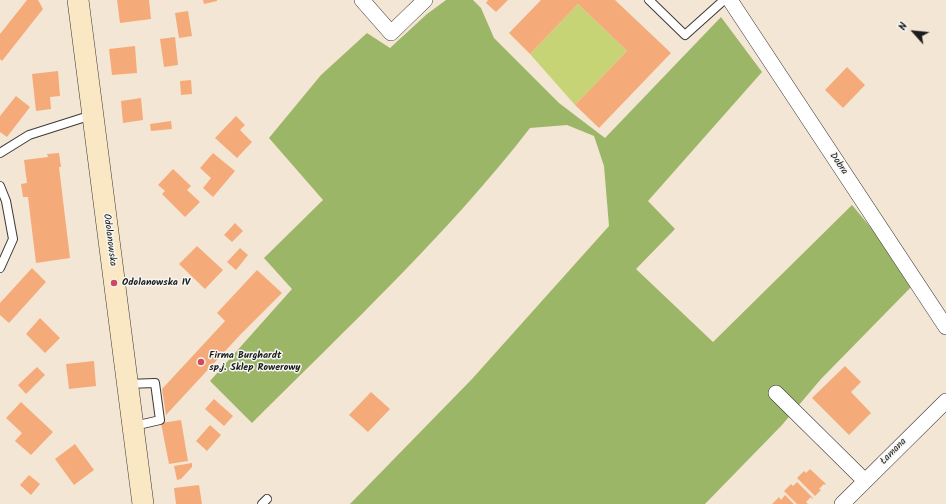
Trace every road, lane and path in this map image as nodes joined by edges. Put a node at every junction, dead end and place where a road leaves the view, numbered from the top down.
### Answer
1 (78, 0) edge
2 (362, 0) edge
3 (425, 0) edge
4 (649, 0) edge
5 (724, 0) edge
6 (730, 0) edge
7 (93, 115) junction
8 (0, 153) edge
9 (0, 186) edge
10 (0, 268) edge
11 (946, 327) edge
12 (127, 384) junction
13 (776, 394) dead end
14 (946, 401) edge
15 (133, 427) junction
16 (865, 481) junction
17 (143, 504) edge
18 (842, 504) edge

1 - 7 main road, Odolanowska
2 - 3 street
4 - 5 lane
6 - 11 street, Dobra
7 - 8 lane
7 - 12 main road, Odolanowska
9 - 10 lane
12 - 15 main road, Odolanowska
12 - 15 lane
13 - 16 street
14 - 16 street, Łamana
15 - 17 main road, Odolanowska
16 - 18 street, Łamana

